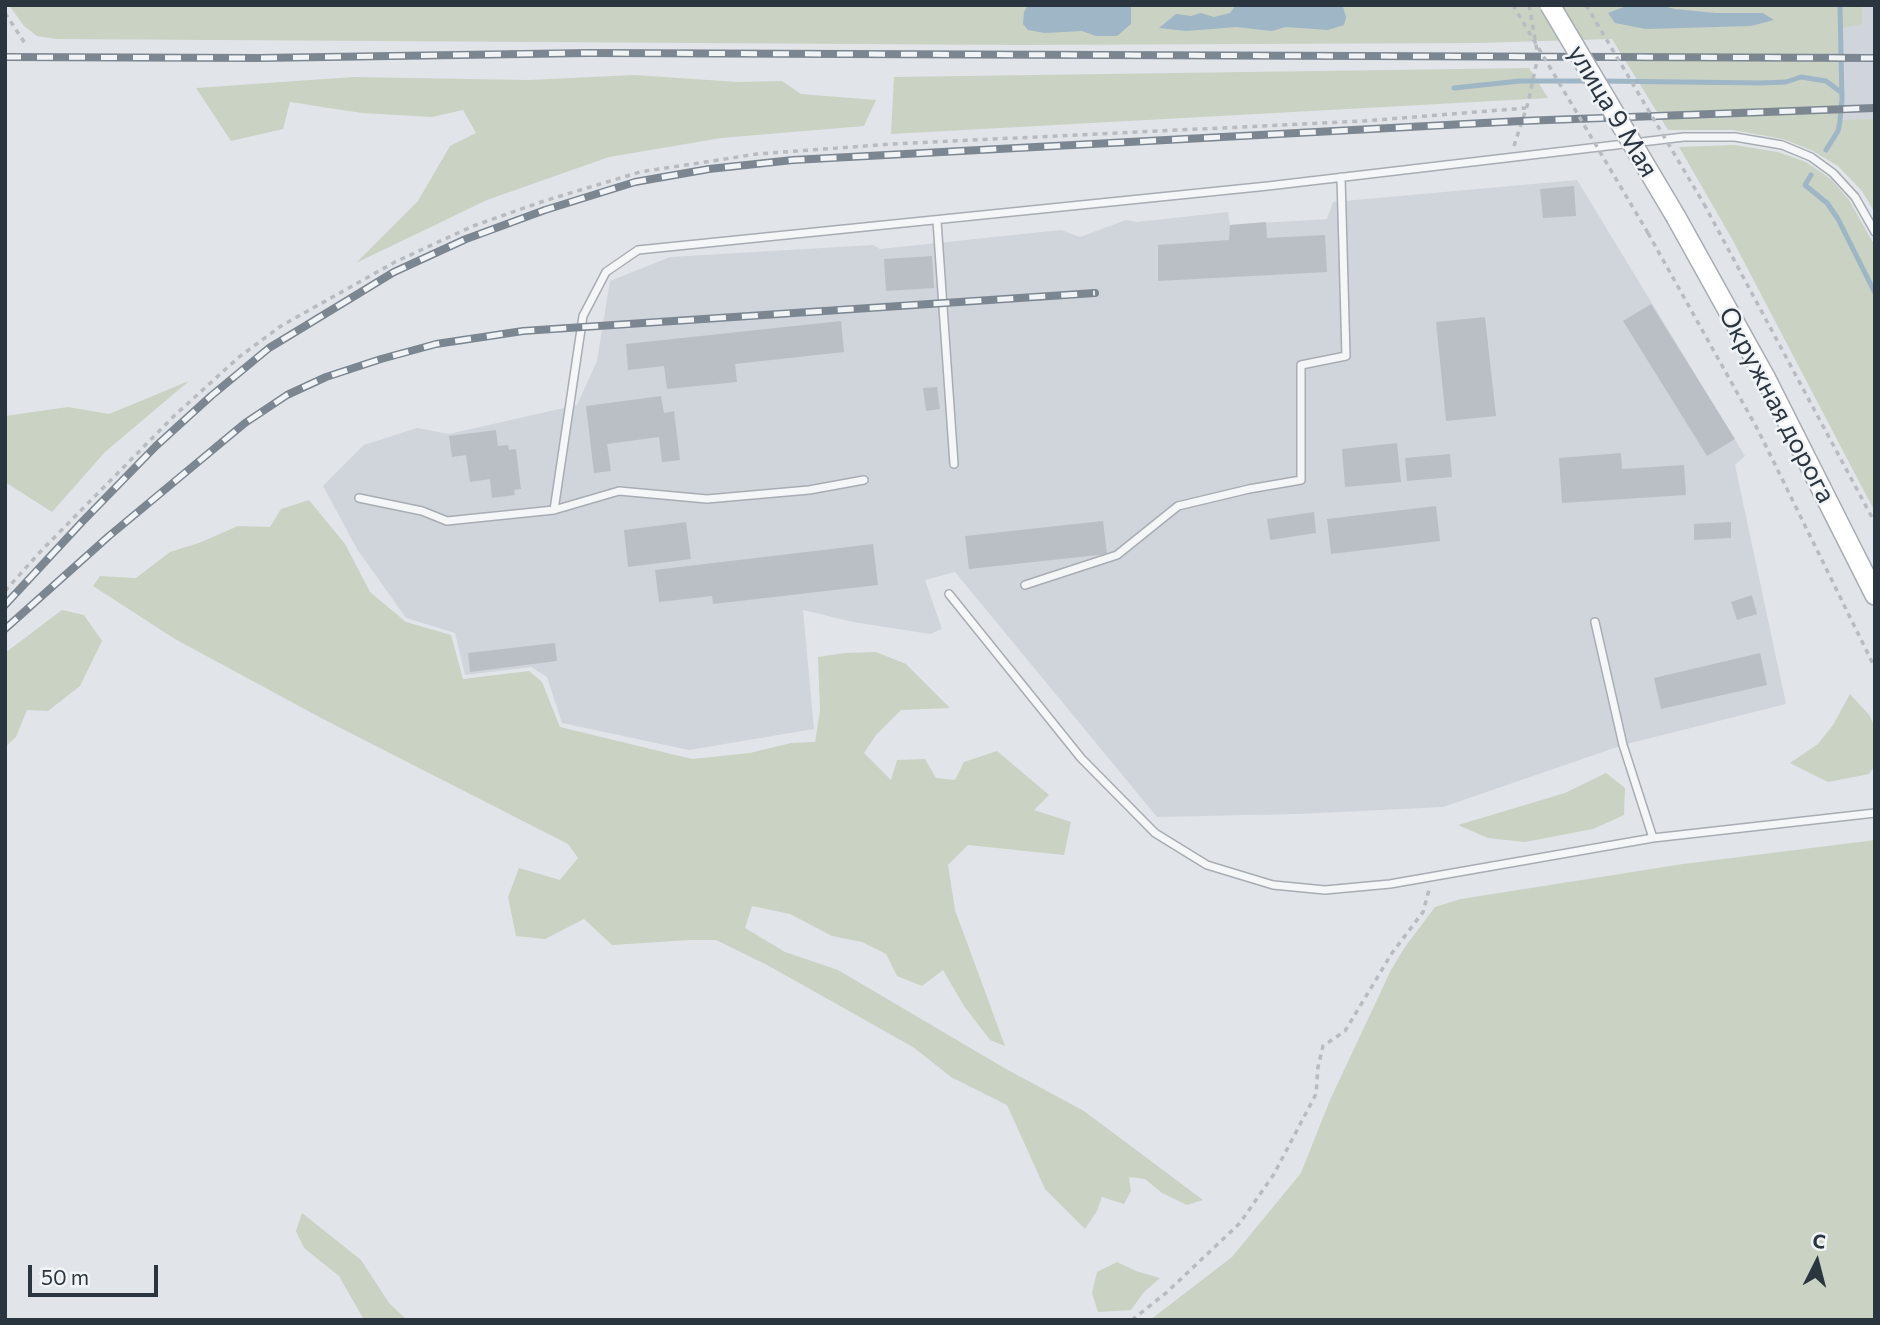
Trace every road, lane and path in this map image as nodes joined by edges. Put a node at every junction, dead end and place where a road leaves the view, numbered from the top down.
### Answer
1 (1513, 5) edge
2 (1529, 5) edge
3 (1550, 5) edge
4 (1586, 5) edge
5 (5, 13) edge
6 (26, 45) dead end
7 (1511, 157) junction
8 (1341, 177) junction
9 (1676, 217) joint
10 (937, 221) junction
11 (1875, 232) edge
12 (954, 464) dead end
13 (864, 480) dead end
14 (359, 498) dead end
15 (554, 510) junction
16 (1875, 523) edge
17 (1025, 585) dead end
18 (950, 594) dead end
19 (1875, 595) edge
20 (1595, 622) dead end
21 (1875, 668) edge
22 (1875, 813) edge
23 (1653, 838) junction
24 (1429, 877) junction
25 (1132, 1320) edge

1 - 21 path, bridge
2 - 7 path
3 - 9 main road, улица 9 Мая, bridge
4 - 16 path, bridge
5 - 6 path
7 - 8 lane
7 - 11 lane
8 - 10 lane
8 - 17 lane
9 - 19 main road, Окружная дорога
10 - 12 lane
10 - 15 lane
13 - 15 lane
14 - 15 lane
18 - 24 lane
20 - 23 lane
22 - 23 lane
23 - 24 lane
24 - 25 path

